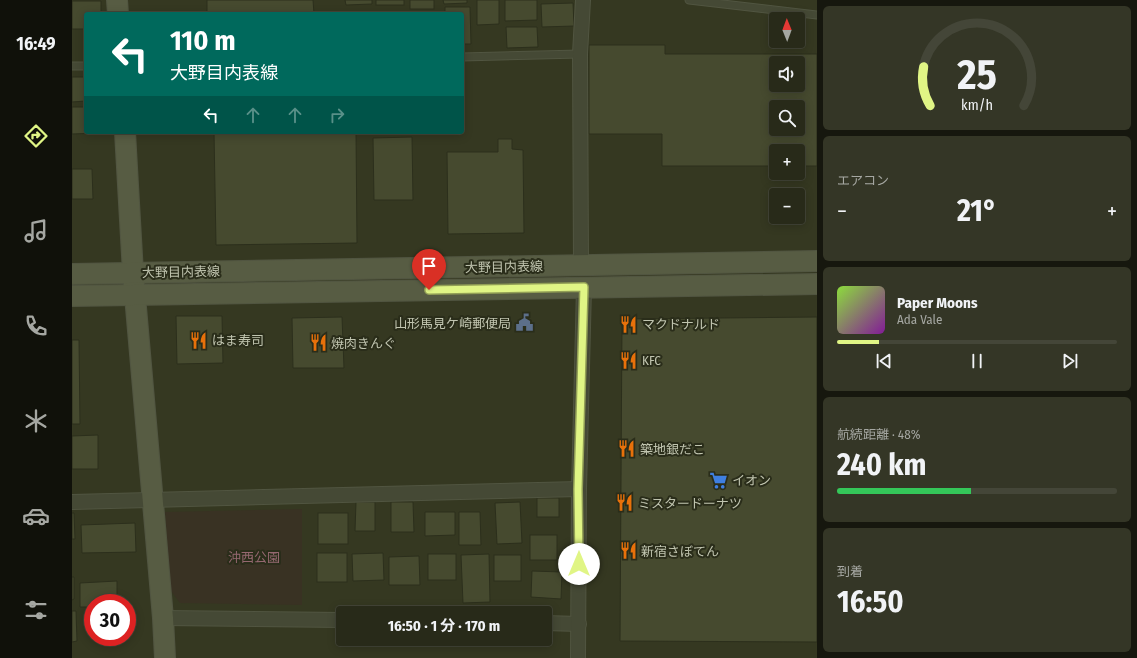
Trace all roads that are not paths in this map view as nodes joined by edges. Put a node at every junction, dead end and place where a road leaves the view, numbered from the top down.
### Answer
1 (117, 0) edge
2 (583, 0) edge
3 (689, 0) edge
4 (118, 12) edge
5 (817, 15) edge
6 (580, 54) junction
7 (464, 57) edge
8 (72, 66) edge
9 (84, 66) edge
10 (125, 134) edge
11 (817, 261) edge
12 (581, 266) junction
13 (133, 273) junction
14 (72, 274) edge
15 (817, 284) edge
16 (584, 287) junction
17 (135, 295) junction
18 (72, 296) edge
19 (578, 489) junction
20 (153, 500) junction
21 (72, 502) edge
22 (163, 618) junction
23 (336, 620) edge
24 (552, 623) edge
25 (579, 624) junction
26 (165, 658) edge
27 (578, 658) edge

1 - 4 main road
2 - 6 street
3 - 5 lane
6 - 7 lane
6 - 12 street
8 - 9 lane
10 - 13 main road
11 - 12 main road, 大野目内表線
12 - 13 main road, 大野目内表線
13 - 14 main road, 大野目内表線
13 - 17 main road
15 - 16 main road, 大野目内表線
16 - 17 main road, 大野目内表線
16 - 19 street
17 - 18 main road, 大野目内表線
17 - 20 main road
19 - 20 street
19 - 25 street
20 - 21 street
20 - 22 main road
22 - 23 street
22 - 26 main road
24 - 25 street
25 - 27 street

